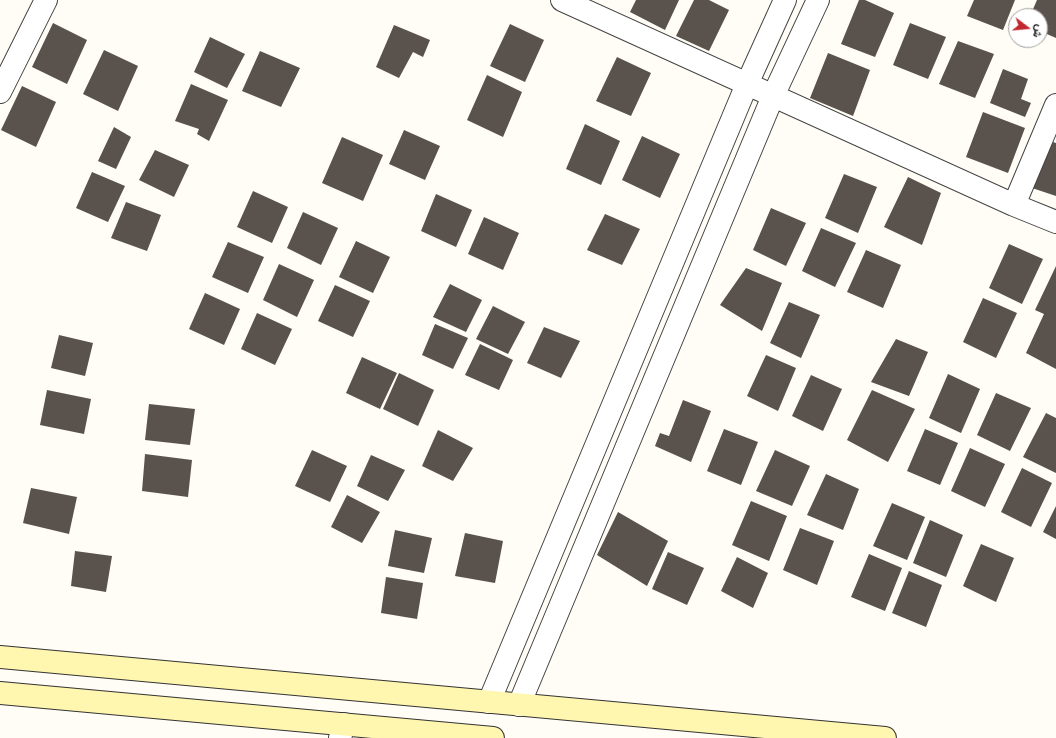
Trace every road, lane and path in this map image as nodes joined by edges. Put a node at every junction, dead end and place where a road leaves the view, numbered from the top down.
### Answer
1 (46, 0) edge
2 (562, 0) edge
3 (785, 0) edge
4 (818, 0) edge
5 (747, 84) junction
6 (0, 92) edge
7 (773, 96) junction
8 (1056, 105) edge
9 (1014, 205) junction
10 (1056, 222) edge
11 (0, 657) edge
12 (0, 693) edge
13 (489, 702) junction
14 (519, 705) junction
15 (342, 731) edge
16 (493, 738) edge
17 (880, 738) edge
18 (885, 738) edge

1 - 6 street
2 - 5 street
3 - 5 street
4 - 7 street
5 - 7 street
5 - 13 street
7 - 9 street
7 - 14 street
8 - 9 street
9 - 10 street
11 - 13 street
12 - 15 street
13 - 14 street
14 - 17 street
15 - 16 street
17 - 18 street

